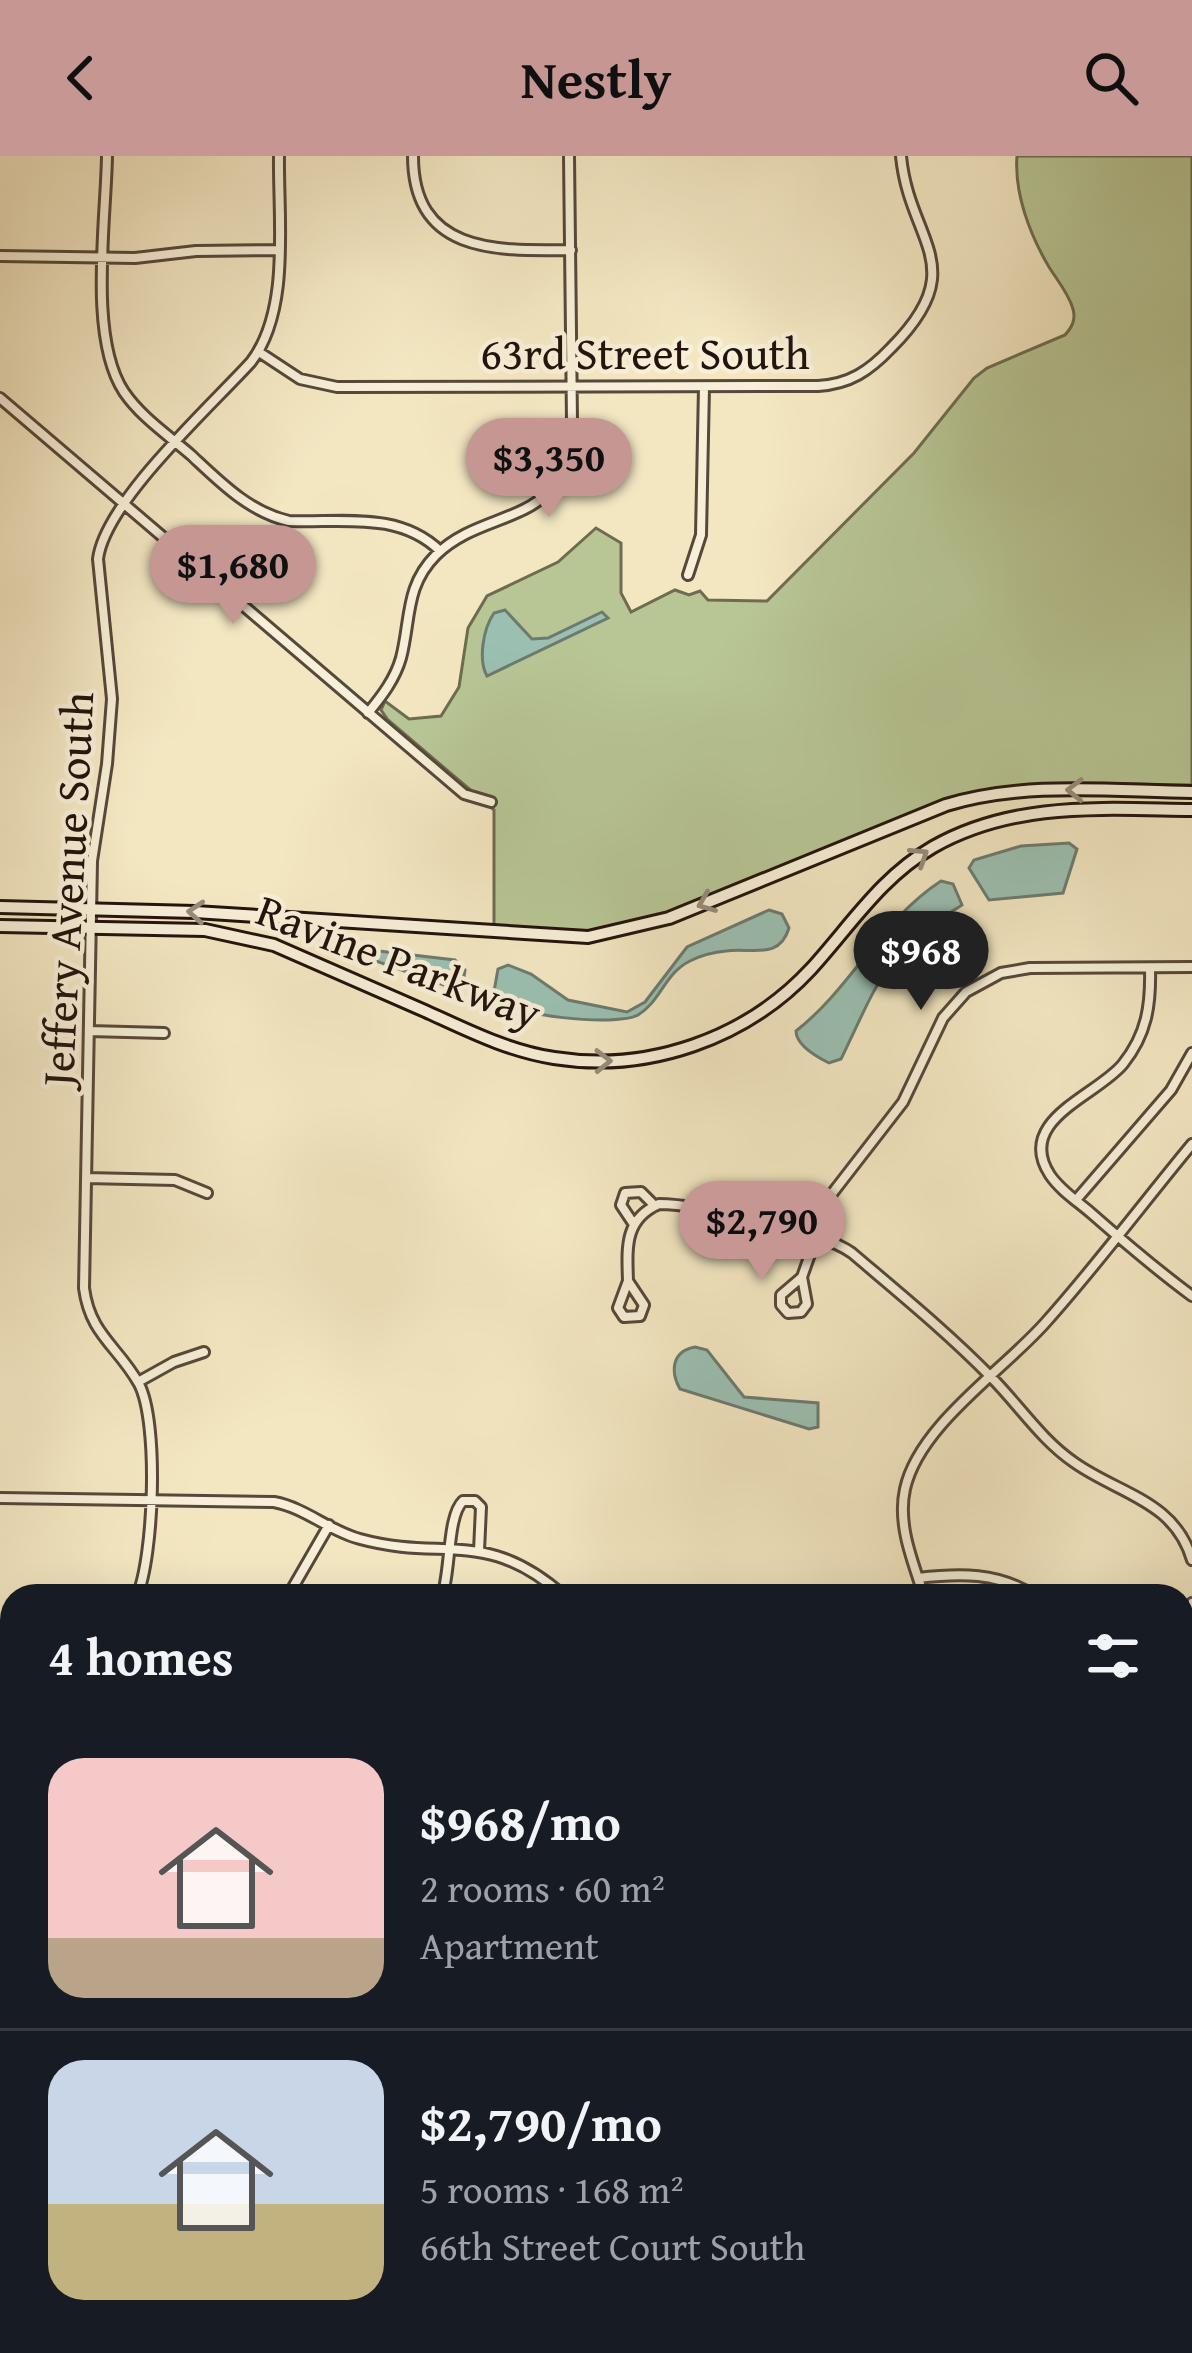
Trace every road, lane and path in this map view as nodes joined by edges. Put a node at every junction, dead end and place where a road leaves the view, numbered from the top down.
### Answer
1 (107, 156) edge
2 (279, 156) edge
3 (413, 156) edge
4 (569, 156) edge
5 (901, 156) edge
6 (278, 250) junction
7 (571, 250) junction
8 (0, 256) edge
9 (104, 258) junction
10 (259, 352) junction
11 (572, 386) junction
12 (704, 386) junction
13 (0, 398) edge
14 (177, 443) junction
15 (124, 503) junction
16 (440, 551) junction
17 (688, 575) dead end
18 (368, 713) junction
19 (1192, 792) edge
20 (491, 802) dead end
21 (1192, 811) edge
22 (0, 907) edge
23 (91, 909) junction
24 (0, 926) edge
25 (91, 929) junction
26 (1150, 968) junction
27 (1192, 968) edge
28 (89, 1031) junction
29 (164, 1033) dead end
30 (1192, 1053) edge
31 (1192, 1144) edge
32 (86, 1178) junction
33 (207, 1192) dead end
34 (1076, 1201) junction
35 (655, 1206) junction
36 (633, 1223) junction
37 (815, 1234) junction
38 (1116, 1235) junction
39 (802, 1277) junction
40 (628, 1281) junction
41 (1192, 1296) edge
42 (204, 1352) dead end
43 (991, 1377) junction
44 (138, 1382) junction
45 (0, 1498) edge
46 (150, 1500) junction
47 (329, 1525) junction
48 (452, 1548) junction
49 (479, 1551) junction
50 (1192, 1560) edge
51 (918, 1577) junction
52 (140, 1584) edge
53 (295, 1584) edge
54 (444, 1584) edge
55 (548, 1584) edge
56 (920, 1584) edge
57 (1009, 1584) edge

1 - 9 street
2 - 6 street, Jeffery Avenue South
3 - 7 street
4 - 7 street
5 - 12 street, 63rd Street South
6 - 9 street
6 - 10 street, Jeffery Avenue South
7 - 11 street
8 - 9 street
9 - 14 street
10 - 11 street, 63rd Street South
10 - 14 street, Jeffery Avenue South
11 - 12 street, 63rd Street South
11 - 16 street
12 - 17 street
13 - 15 street
14 - 15 street, Jeffery Avenue South
14 - 16 street
15 - 18 street
15 - 23 street, Jeffery Avenue South
16 - 18 street
18 - 20 street
19 -> 23 street, Ravine Parkway
25 -> 21 street, Ravine Parkway
22 - 23 street, Ravine Parkway
23 - 25 street, Jeffery Avenue South
24 - 25 street, Ravine Parkway
25 - 28 street, Jeffery Avenue South
26 - 27 street
26 - 34 street
26 - 37 street
28 - 29 street
28 - 32 street, Jeffery Avenue South
30 - 34 street
31 - 38 street
32 - 33 street
32 - 44 street, Jeffery Avenue South
34 - 38 street
35 - 36 street
35 - 36 street
35 - 37 street
36 - 40 street
37 - 39 street
37 - 43 street
38 - 41 street
38 - 43 street
39 - 39 street
40 - 40 street
42 - 44 street
43 - 50 street
43 - 51 street
44 - 46 street, Jeffery Avenue South
45 - 46 street
46 - 47 street
46 - 52 street, Jeffery Avenue South
47 - 48 street
47 - 53 street
48 - 49 street
48 - 49 street
48 - 54 street
49 - 55 street
51 - 56 street
51 - 57 street

